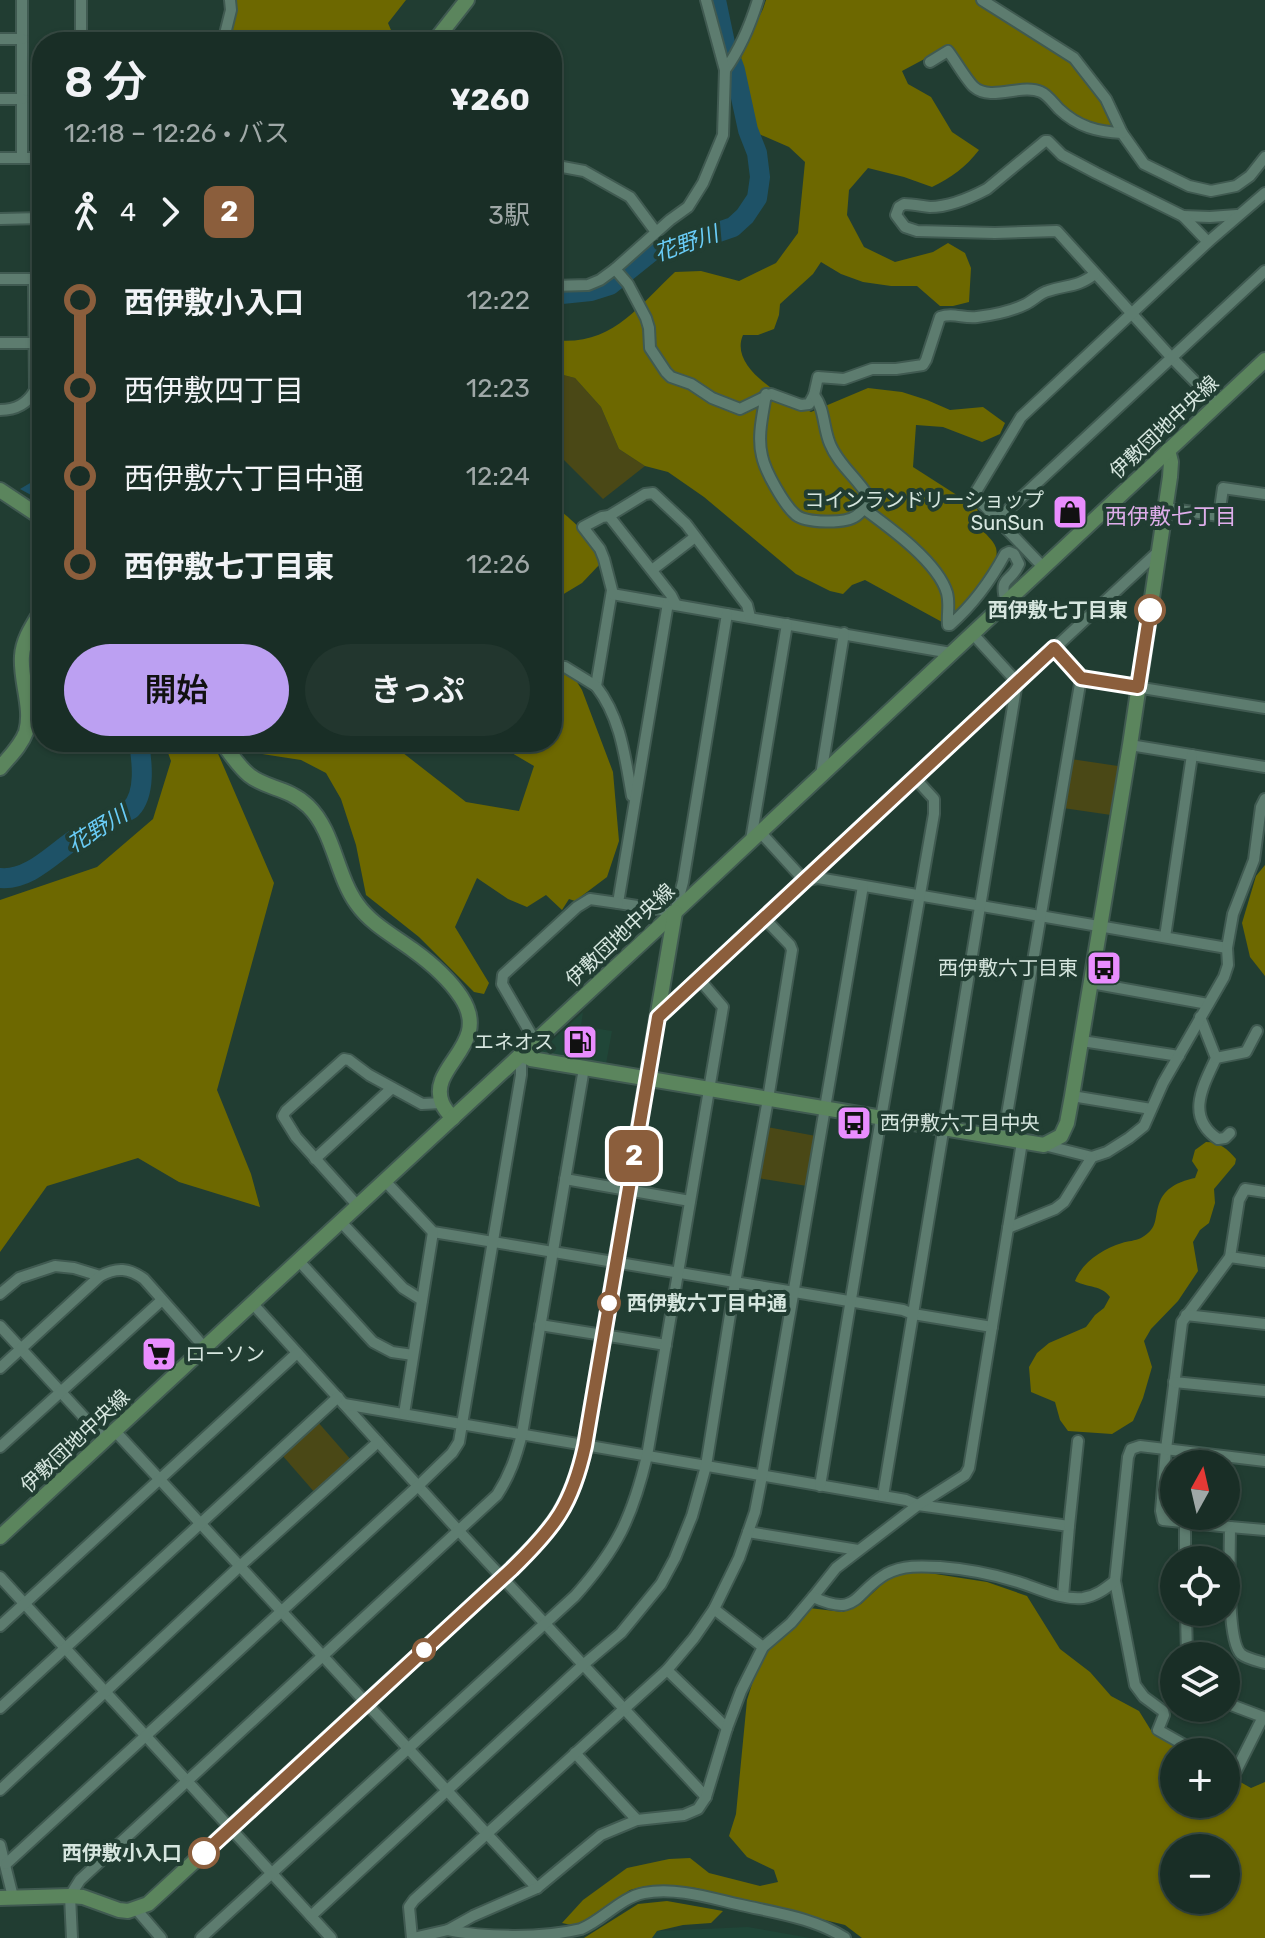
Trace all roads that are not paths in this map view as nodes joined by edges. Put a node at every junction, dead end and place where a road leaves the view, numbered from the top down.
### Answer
1 (22, 0) edge
2 (81, 0) edge
3 (230, 0) edge
4 (467, 0) edge
5 (706, 0) edge
6 (758, 0) edge
7 (982, 0) edge
8 (81, 32) edge
9 (226, 32) edge
10 (442, 32) edge
11 (0, 39) edge
12 (22, 39) junction
13 (930, 62) dead end
14 (725, 70) junction
15 (0, 99) edge
16 (22, 99) junction
17 (1122, 133) junction
18 (1265, 157) edge
19 (0, 158) edge
20 (22, 158) junction
21 (32, 158) edge
22 (562, 167) edge
23 (1265, 193) edge
24 (1238, 215) junction
25 (1183, 216) junction
26 (32, 218) edge
27 (0, 219) edge
28 (656, 232) junction
29 (1208, 242) junction
30 (615, 269) junction
31 (1265, 271) edge
32 (1095, 274) junction
33 (0, 279) edge
34 (32, 279) edge
35 (562, 286) edge
36 (1131, 313) junction
37 (0, 343) edge
38 (32, 343) edge
39 (1171, 357) junction
40 (1265, 360) edge
41 (766, 394) junction
42 (32, 395) edge
43 (814, 395) junction
44 (1217, 404) junction
45 (0, 410) edge
46 (1168, 450) junction
47 (0, 490) edge
48 (1265, 494) edge
49 (863, 508) junction
50 (1166, 508) junction
51 (32, 511) edge
52 (609, 516) junction
53 (997, 520) junction
54 (695, 537) junction
55 (1159, 551) junction
56 (1043, 567) junction
57 (652, 570) junction
58 (612, 594) junction
59 (1006, 602) junction
60 (672, 604) junction
61 (727, 614) junction
62 (750, 617) junction
63 (787, 624) junction
64 (32, 626) edge
65 (844, 633) junction
66 (972, 633) junction
67 (1054, 648) junction
68 (951, 653) junction
69 (562, 667) edge
70 (1081, 678) junction
71 (1017, 682) junction
72 (596, 686) junction
73 (1138, 687) junction
74 (1265, 708) edge
75 (1130, 745) junction
76 (230, 752) edge
77 (1192, 755) junction
78 (1265, 767) edge
79 (0, 768) edge
80 (821, 775) junction
81 (914, 777) junction
82 (1265, 799) edge
83 (634, 804) junction
84 (755, 836) junction
85 (804, 880) junction
86 (863, 886) junction
87 (919, 896) junction
88 (618, 903) junction
89 (980, 907) junction
90 (675, 912) junction
91 (1041, 916) junction
92 (764, 918) junction
93 (1101, 926) junction
94 (1165, 937) junction
95 (1227, 948) junction
96 (699, 979) junction
97 (1091, 983) junction
98 (1208, 1004) junction
99 (658, 1017) junction
100 (1200, 1017) junction
101 (1257, 1031) dead end
102 (535, 1041) junction
103 (1082, 1041) junction
104 (521, 1054) junction
105 (1179, 1056) junction
106 (1216, 1058) junction
107 (584, 1068) junction
108 (647, 1079) junction
109 (392, 1088) junction
110 (709, 1090) junction
111 (1072, 1096) junction
112 (768, 1099) junction
113 (442, 1103) junction
114 (825, 1109) junction
115 (1151, 1109) junction
116 (453, 1118) junction
117 (881, 1118) junction
118 (943, 1128) junction
119 (1230, 1133) dead end
120 (1003, 1138) junction
121 (1022, 1142) junction
122 (1044, 1145) junction
123 (1092, 1157) junction
124 (315, 1159) junction
125 (565, 1179) junction
126 (385, 1181) junction
127 (628, 1190) junction
128 (1265, 1192) edge
129 (690, 1201) junction
130 (358, 1206) junction
131 (341, 1222) junction
132 (1008, 1228) junction
133 (433, 1232) junction
134 (492, 1242) junction
135 (552, 1252) junction
136 (1230, 1257) junction
137 (299, 1261) junction
138 (1265, 1262) edge
139 (616, 1263) junction
140 (677, 1273) junction
141 (100, 1276) junction
142 (735, 1283) junction
143 (794, 1293) junction
144 (0, 1294) edge
145 (162, 1300) junction
146 (422, 1300) junction
147 (851, 1302) junction
148 (253, 1304) junction
149 (913, 1314) junction
150 (1186, 1315) junction
151 (1265, 1324) edge
152 (540, 1325) junction
153 (0, 1326) edge
154 (992, 1327) junction
155 (604, 1335) junction
156 (666, 1345) junction
157 (205, 1348) junction
158 (21, 1349) junction
159 (297, 1353) junction
160 (413, 1355) junction
161 (0, 1368) edge
162 (1174, 1382) junction
163 (61, 1391) junction
164 (1265, 1391) edge
165 (341, 1401) junction
166 (404, 1414) junction
167 (463, 1425) junction
168 (522, 1434) junction
169 (110, 1436) junction
170 (1078, 1441) dead end
171 (378, 1442) junction
172 (585, 1446) junction
173 (0, 1447) edge
174 (1166, 1449) junction
175 (647, 1456) junction
176 (1265, 1461) edge
177 (706, 1466) junction
178 (762, 1476) junction
179 (160, 1479) junction
180 (418, 1486) junction
181 (820, 1486) junction
182 (883, 1496) junction
183 (918, 1505) junction
184 (201, 1523) junction
185 (1069, 1526) junction
186 (1240, 1528) edge
187 (458, 1530) junction
188 (1230, 1530) edge
189 (1265, 1530) edge
190 (2, 1531) edge
191 (748, 1532) junction
192 (858, 1550) junction
193 (240, 1566) junction
194 (0, 1577) edge
195 (502, 1578) junction
196 (1115, 1581) junction
197 (1063, 1596) junction
198 (813, 1597) junction
199 (24, 1604) junction
200 (714, 1609) junction
201 (282, 1612) junction
202 (544, 1623) junction
203 (0, 1626) edge
204 (763, 1647) junction
205 (65, 1648) junction
206 (323, 1656) junction
207 (1265, 1663) edge
208 (583, 1665) junction
209 (667, 1670) junction
210 (105, 1692) junction
211 (366, 1703) junction
212 (0, 1708) edge
213 (1240, 1708) edge
214 (624, 1709) junction
215 (727, 1728) junction
216 (146, 1737) junction
217 (1172, 1738) edge
218 (407, 1749) junction
219 (575, 1753) junction
220 (1240, 1763) edge
221 (187, 1782) junction
222 (0, 1790) edge
223 (446, 1791) junction
224 (706, 1797) junction
225 (637, 1820) junction
226 (230, 1829) junction
227 (486, 1835) junction
228 (0, 1845) edge
229 (6, 1864) junction
230 (271, 1873) junction
231 (537, 1888) junction
232 (70, 1896) junction
233 (6, 1898) edge
234 (136, 1909) junction
235 (311, 1916) junction
236 (448, 1930) junction
237 (72, 1938) edge
238 (161, 1938) edge
239 (201, 1938) edge
240 (331, 1938) edge
241 (412, 1938) edge
242 (845, 1938) edge

1 - 12 street
2 - 8 street
3 - 9 street
4 - 10 street
5 - 14 street
6 - 14 street
7 - 17 street
11 - 12 street
12 - 16 street
13 - 17 street
14 - 28 street
15 - 16 street
16 - 20 street
17 - 18 street
19 - 20 street
20 - 21 street
22 - 28 street
23 - 24 street
24 - 25 street
24 - 29 street
25 - 29 street
25 - 32 street
26 - 27 street
28 - 30 street
29 - 36 street
30 - 35 street
30 - 41 street
31 - 39 street
32 - 36 street
32 - 43 street
33 - 34 street
36 - 39 street
36 - 53 street
37 - 38 street
39 - 44 street
39 - 53 street
40 - 44 street, 伊敷団地中央線
41 - 43 street
41 - 49 street
42 - 45 street
43 - 49 street
44 - 46 street, 伊敷団地中央線
46 - 50 street
46 - 56 street, 伊敷団地中央線
47 - 51 street
48 - 50 street
49 - 59 street
50 - 55 street
52 - 54 street
52 - 57 street
52 - 58 street
53 - 56 street
54 - 57 street
54 - 62 street
55 - 67 street
55 - 73 street
56 - 59 street, 伊敷団地中央線
57 - 60 street
58 - 60 street
58 - 72 street
59 - 66 street, 伊敷団地中央線
60 - 61 street
60 - 83 street
61 - 62 street
61 - 90 street
62 - 63 street
63 - 65 street
63 - 84 street
64 - 79 street
65 - 68 street
65 - 80 street
66 - 68 street, 伊敷団地中央線
66 - 71 street
67 - 70 street
67 - 71 street
68 - 80 street, 伊敷団地中央線
69 - 72 street
70 - 73 street
70 - 91 street
71 - 81 street
71 - 89 street
72 - 83 street
73 - 74 street
73 - 75 street
75 - 77 street
75 - 93 street
76 - 113 street
77 - 78 street
77 - 94 street
80 - 84 street, 伊敷団地中央線
81 - 85 street
81 - 87 street
82 - 95 street
83 - 88 street
84 - 85 street
84 - 90 street, 伊敷団地中央線
85 - 86 street
85 - 92 street
86 - 87 street
86 - 114 street
87 - 89 street
87 - 117 street
88 - 90 street
88 - 102 street
89 - 91 street
89 - 118 street
90 - 99 street
90 - 102 street, 伊敷団地中央線
91 - 93 street
91 - 120 street
92 - 96 street
92 - 112 street
93 - 94 street
93 - 97 street
94 - 95 street
95 - 98 street
96 - 99 street
96 - 110 street
97 - 98 street
97 - 103 street
98 - 100 street
99 - 108 street
100 - 105 street
100 - 106 street
101 - 106 street
102 - 104 street, 伊敷団地中央線
103 - 105 street
103 - 111 street
104 - 107 street
104 - 116 street, 伊敷団地中央線
104 - 134 street
105 - 115 street
106 - 119 street
107 - 108 street
107 - 125 street
108 - 110 street
108 - 127 street
109 - 113 street
109 - 124 street
109 - 124 street
110 - 112 street
110 - 129 street
111 - 115 street
111 - 122 street
112 - 114 street
112 - 142 street
113 - 116 street
114 - 117 street
114 - 143 street
115 - 123 street
116 - 126 street, 伊敷団地中央線
117 - 118 street
117 - 147 street
118 - 120 street
118 - 149 street
120 - 121 street
121 - 122 street
121 - 132 street
122 - 123 street
123 - 132 street
124 - 130 street
125 - 127 street
125 - 135 street
126 - 130 street, 伊敷団地中央線
126 - 133 street
127 - 129 street
127 - 139 street
128 - 136 street
129 - 140 street
130 - 131 street, 伊敷団地中央線
131 - 137 street, 伊敷団地中央線
131 - 146 street
132 - 154 street
133 - 134 street
133 - 146 street
134 - 135 street
134 - 167 street
135 - 139 street
135 - 152 street
136 - 138 street
136 - 150 street
137 - 148 street, 伊敷団地中央線
137 - 160 street
139 - 140 street
139 - 155 street
140 - 142 street
140 - 156 street
141 - 144 street
141 - 145 street
141 - 158 street
142 - 143 street
142 - 177 street
143 - 147 street
143 - 178 street
145 - 157 street
145 - 163 street
146 - 160 street
147 - 149 street
147 - 181 street
148 - 157 street, 伊敷団地中央線
148 - 159 street
149 - 154 street
149 - 182 street
150 - 151 street
150 - 162 street
152 - 155 street
152 - 168 street
153 - 158 street
154 - 183 street
155 - 156 street
155 - 172 street
156 - 175 street
157 - 169 street, 伊敷団地中央線
158 - 161 street
158 - 163 street
159 - 165 street
159 - 179 street
160 - 166 street
162 - 164 street
162 - 174 street
163 - 169 street
163 - 173 street
165 - 166 street
165 - 171 street
165 - 184 street
166 - 167 street
167 - 168 street
167 - 180 street
168 - 172 street
168 - 187 street
169 - 179 street
169 - 190 street, 伊敷団地中央線
170 - 185 street
171 - 180 street
171 - 193 street
172 - 175 street
172 - 195 street
174 - 176 street
174 - 196 street
175 - 177 street
175 - 202 street
177 - 178 street
177 - 208 street
178 - 181 street
178 - 191 street
179 - 184 street
179 - 199 street
180 - 187 street
180 - 201 street
181 - 182 street
182 - 183 street
183 - 185 street
183 - 192 street
184 - 193 street
184 - 205 street
185 - 197 street
186 - 189 street
187 - 195 street
187 - 206 street
188 - 207 street
191 - 192 street
191 - 200 street
192 - 198 street
193 - 201 street
193 - 210 street
194 - 199 street
195 - 202 street
195 - 211 street
196 - 197 street
196 - 217 street
197 - 198 street
198 - 204 street
199 - 203 street
199 - 205 street
200 - 204 street
200 - 209 street
201 - 206 street
201 - 216 street
202 - 208 street
202 - 218 street
204 - 215 street
205 - 210 street
205 - 212 street
206 - 211 street
206 - 221 street
208 - 214 street
208 - 223 street
209 - 214 street
209 - 215 street
210 - 216 street
210 - 222 street
211 - 218 street
211 - 226 street
213 - 220 street
214 - 219 street
214 - 224 street
215 - 224 street
216 - 221 street
216 - 229 street
218 - 223 street
218 - 230 street
219 - 225 street
219 - 227 street
221 - 226 street
221 - 232 street
223 - 227 street
223 - 235 street
224 - 225 street
225 - 231 street
226 - 230 street
226 - 234 street
227 - 231 street
227 - 241 street
228 - 229 street
229 - 233 street
230 - 235 street
230 - 239 street
231 - 236 street
232 - 233 street
232 - 234 street
232 - 237 street
234 - 238 street
235 - 240 street
236 - 241 street
236 - 242 street

